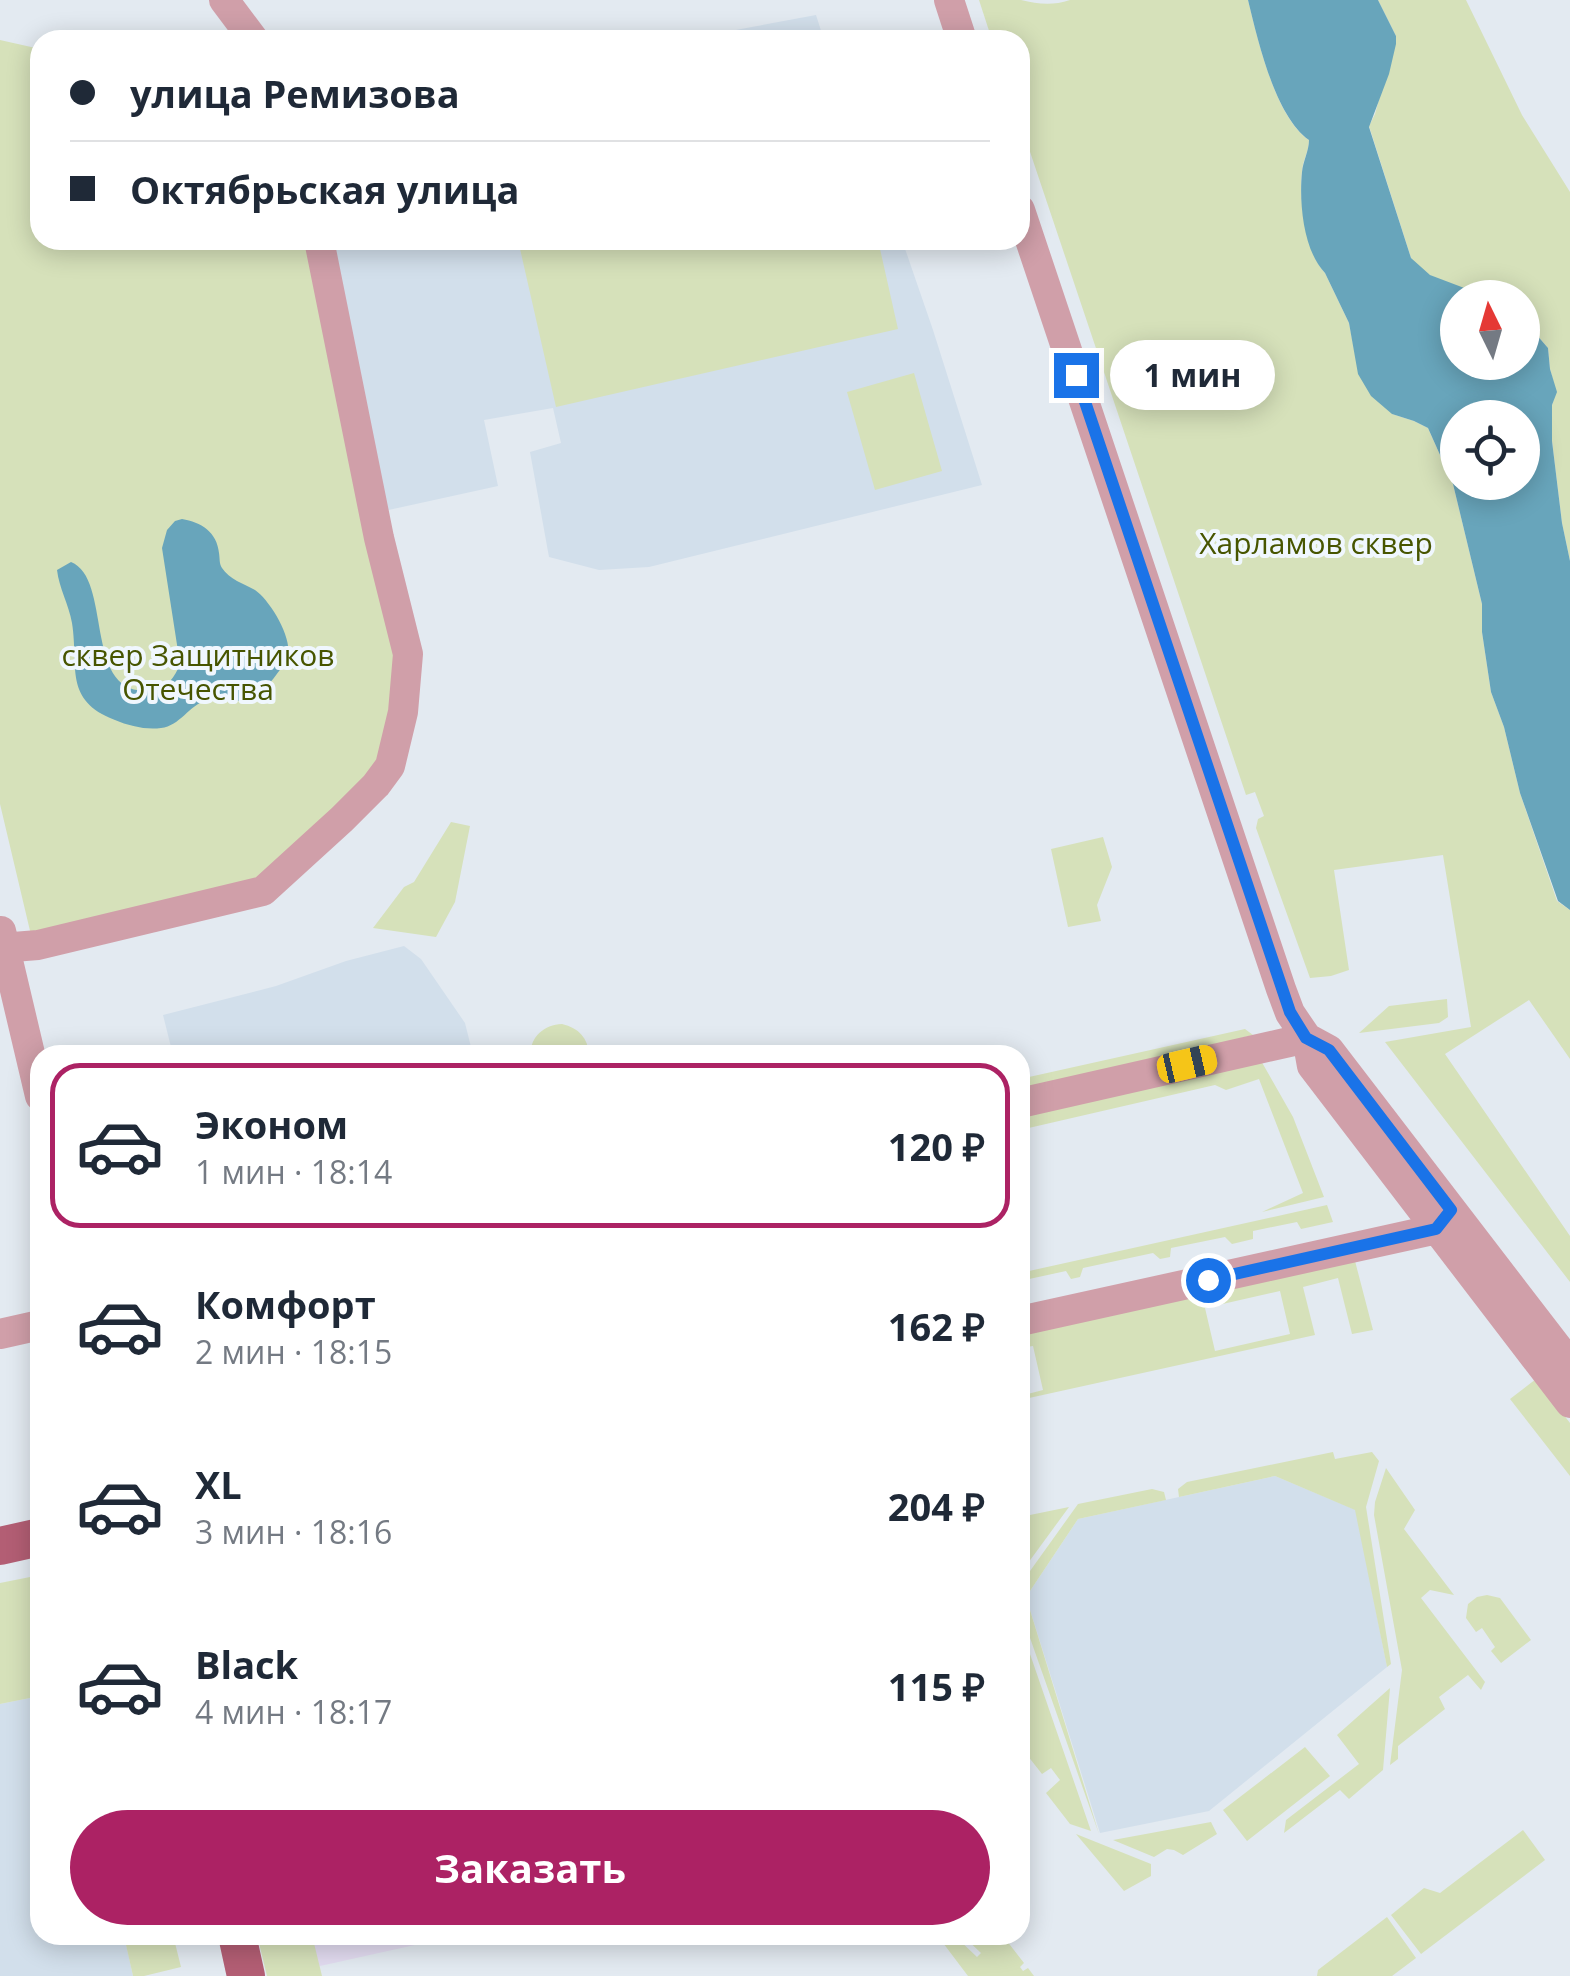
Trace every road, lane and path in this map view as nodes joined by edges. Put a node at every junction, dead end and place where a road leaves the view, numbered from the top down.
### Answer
1 (224, 0) edge
2 (949, 0) edge
3 (246, 30) edge
4 (959, 30) edge
5 (1030, 240) edge
6 (321, 250) edge
7 (2, 941) edge
8 (1306, 1038) junction
9 (30, 1055) edge
10 (1030, 1100) edge
11 (1437, 1217) junction
12 (1030, 1298) edge
13 (1030, 1319) edge
14 (30, 1326) edge
15 (0, 1334) edge
16 (1570, 1364) edge
17 (1570, 1403) edge
18 (30, 1517) edge
19 (0, 1524) edge
20 (30, 1539) edge
21 (0, 1546) edge
22 (239, 1945) edge
23 (246, 1976) edge

1 - 3 street
2 - 4 street
5 - 8 street
6 - 7 street
7 - 9 street
8 - 10 street
8 - 11 street
11 - 12 street
11 - 13 street
11 - 16 street
11 - 17 street
14 - 15 street
18 - 19 main road
20 - 21 main road
22 - 23 main road

